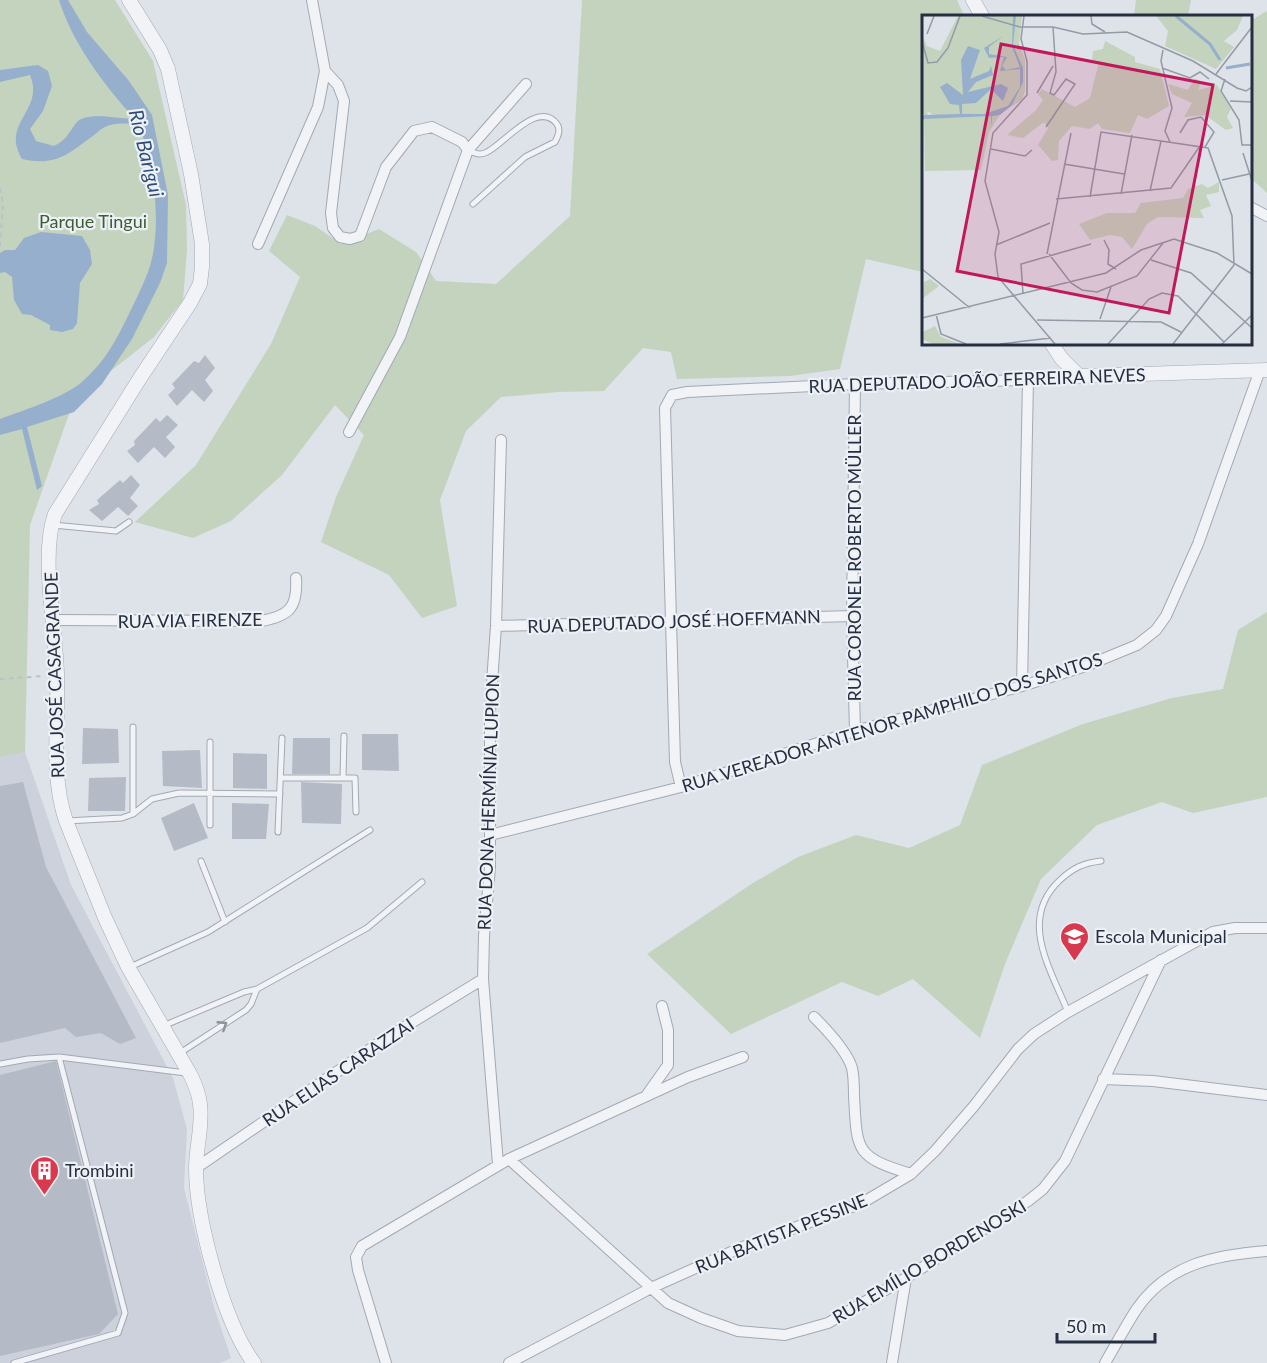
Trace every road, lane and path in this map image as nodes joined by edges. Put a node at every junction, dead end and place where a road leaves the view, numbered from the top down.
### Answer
1 (129, 0) edge
2 (312, 0) edge
3 (973, 0) edge
4 (981, 15) edge
5 (325, 71) junction
6 (526, 84) dead end
7 (468, 150) junction
8 (0, 189) edge
9 (473, 204) dead end
10 (1252, 208) edge
11 (1267, 216) edge
12 (258, 244) dead end
13 (0, 246) edge
14 (1053, 345) edge
15 (1264, 370) edge
16 (1079, 376) junction
17 (1028, 380) junction
18 (855, 384) junction
19 (349, 432) dead end
20 (501, 440) dead end
21 (129, 522) dead end
22 (51, 525) junction
23 (296, 578) dead end
24 (852, 616) junction
25 (53, 620) junction
26 (671, 620) junction
27 (496, 627) junction
28 (57, 676) junction
29 (0, 679) edge
30 (1022, 686) junction
31 (133, 727) dead end
32 (855, 731) junction
33 (344, 736) dead end
34 (282, 738) dead end
35 (210, 742) dead end
36 (281, 778) junction
37 (343, 778) junction
38 (681, 787) junction
39 (210, 794) junction
40 (280, 794) junction
41 (356, 812) dead end
42 (133, 814) junction
43 (66, 821) junction
44 (210, 825) dead end
45 (370, 830) dead end
46 (279, 832) dead end
47 (490, 835) junction
48 (201, 861) dead end
49 (1101, 861) dead end
50 (422, 882) dead end
51 (225, 922) junction
52 (1267, 928) edge
53 (1161, 960) junction
54 (128, 968) junction
55 (483, 979) junction
56 (257, 988) junction
57 (662, 1006) dead end
58 (1068, 1012) junction
59 (814, 1017) dead end
60 (163, 1027) junction
61 (178, 1053) junction
62 (59, 1057) junction
63 (743, 1057) dead end
64 (0, 1064) edge
65 (190, 1074) junction
66 (1103, 1079) junction
67 (1267, 1095) edge
68 (646, 1096) junction
69 (509, 1159) junction
70 (498, 1164) junction
71 (196, 1168) junction
72 (911, 1174) junction
73 (1267, 1251) edge
74 (906, 1278) junction
75 (651, 1288) junction
76 (14, 1363) edge
77 (254, 1363) edge
78 (386, 1363) edge
79 (509, 1363) edge
80 (892, 1363) edge
81 (1105, 1363) edge

1 - 22 street, RUA JOSÉ CASAGRANDE
2 - 5 street
3 - 4 street
5 - 7 street
5 - 12 street
6 - 7 street
7 - 9 lane
7 - 19 street
8 - 13 path
10 - 11 street
14 - 16 street
15 - 16 street, RUA DEPUTADO JOÃO FERREIRA NEVES
15 - 30 street, RUA VEREADOR ANTENOR PAMPHILO DOS SANTOS
16 - 17 street, RUA DEPUTADO JOÃO FERREIRA NEVES
17 - 18 street, RUA DEPUTADO JOÃO FERREIRA NEVES
17 - 30 street
18 - 24 street, RUA CORONEL ROBERTO MÜLLER
18 - 26 street, RUA DEPUTADO JOÃO FERREIRA NEVES
20 - 27 street, RUA DONA HERMÍNIA LUPION
21 - 22 lane
22 - 25 street, RUA JOSÉ CASAGRANDE
23 - 25 street, RUA VIA FIRENZE
24 - 26 street, RUA DEPUTADO JOSÉ HOFFMANN
24 - 32 street, RUA CORONEL ROBERTO MÜLLER
25 - 28 street, RUA JOSÉ CASAGRANDE
26 - 27 street, RUA DEPUTADO JOSÉ HOFFMANN
26 - 38 street
27 - 47 street, RUA DONA HERMÍNIA LUPION
28 - 29 path
28 - 43 street, RUA JOSÉ CASAGRANDE
30 - 32 street, RUA VEREADOR ANTENOR PAMPHILO DOS SANTOS
31 - 42 lane
32 - 38 street, RUA VEREADOR ANTENOR PAMPHILO DOS SANTOS
33 - 37 lane
34 - 36 lane
35 - 39 lane
36 - 37 lane
36 - 40 lane
37 - 41 lane
38 - 47 street, RUA VEREADOR ANTENOR PAMPHILO DOS SANTOS
39 - 40 lane
39 - 42 lane
39 - 44 lane
40 - 46 lane
42 - 43 lane
43 - 54 street, RUA JOSÉ CASAGRANDE
45 - 51 lane
47 - 55 street, RUA DONA HERMÍNIA LUPION
48 - 51 lane
49 - 58 lane
50 - 56 lane
51 - 54 lane
52 - 53 street, RUA BATISTA PESSINE
53 - 58 street, RUA BATISTA PESSINE
53 - 66 street, RUA EMÍLIO BORDENOSKI
54 - 60 street, RUA JOSÉ CASAGRANDE
55 - 70 street, RUA DONA HERMÍNIA LUPION
55 - 71 street, RUA ELIAS CARAZZAI
56 - 60 lane
61 -> 56 lane
57 - 68 street
58 - 72 street, RUA BATISTA PESSINE
59 - 72 street
60 - 61 street, RUA JOSÉ CASAGRANDE
61 - 65 street, RUA JOSÉ CASAGRANDE
62 - 64 lane
62 - 65 lane
62 - 76 lane
63 - 68 street
65 - 71 street, RUA JOSÉ CASAGRANDE
66 - 67 street
66 - 74 street, RUA EMÍLIO BORDENOSKI
68 - 69 street
69 - 70 street
69 - 75 street, RUA EMÍLIO BORDENOSKI
70 - 78 street
71 - 77 street, RUA JOSÉ CASAGRANDE
72 - 75 street, RUA BATISTA PESSINE
73 - 81 street
74 - 75 street, RUA EMÍLIO BORDENOSKI
74 - 80 street
75 - 79 street, RUA BATISTA PESSINE

